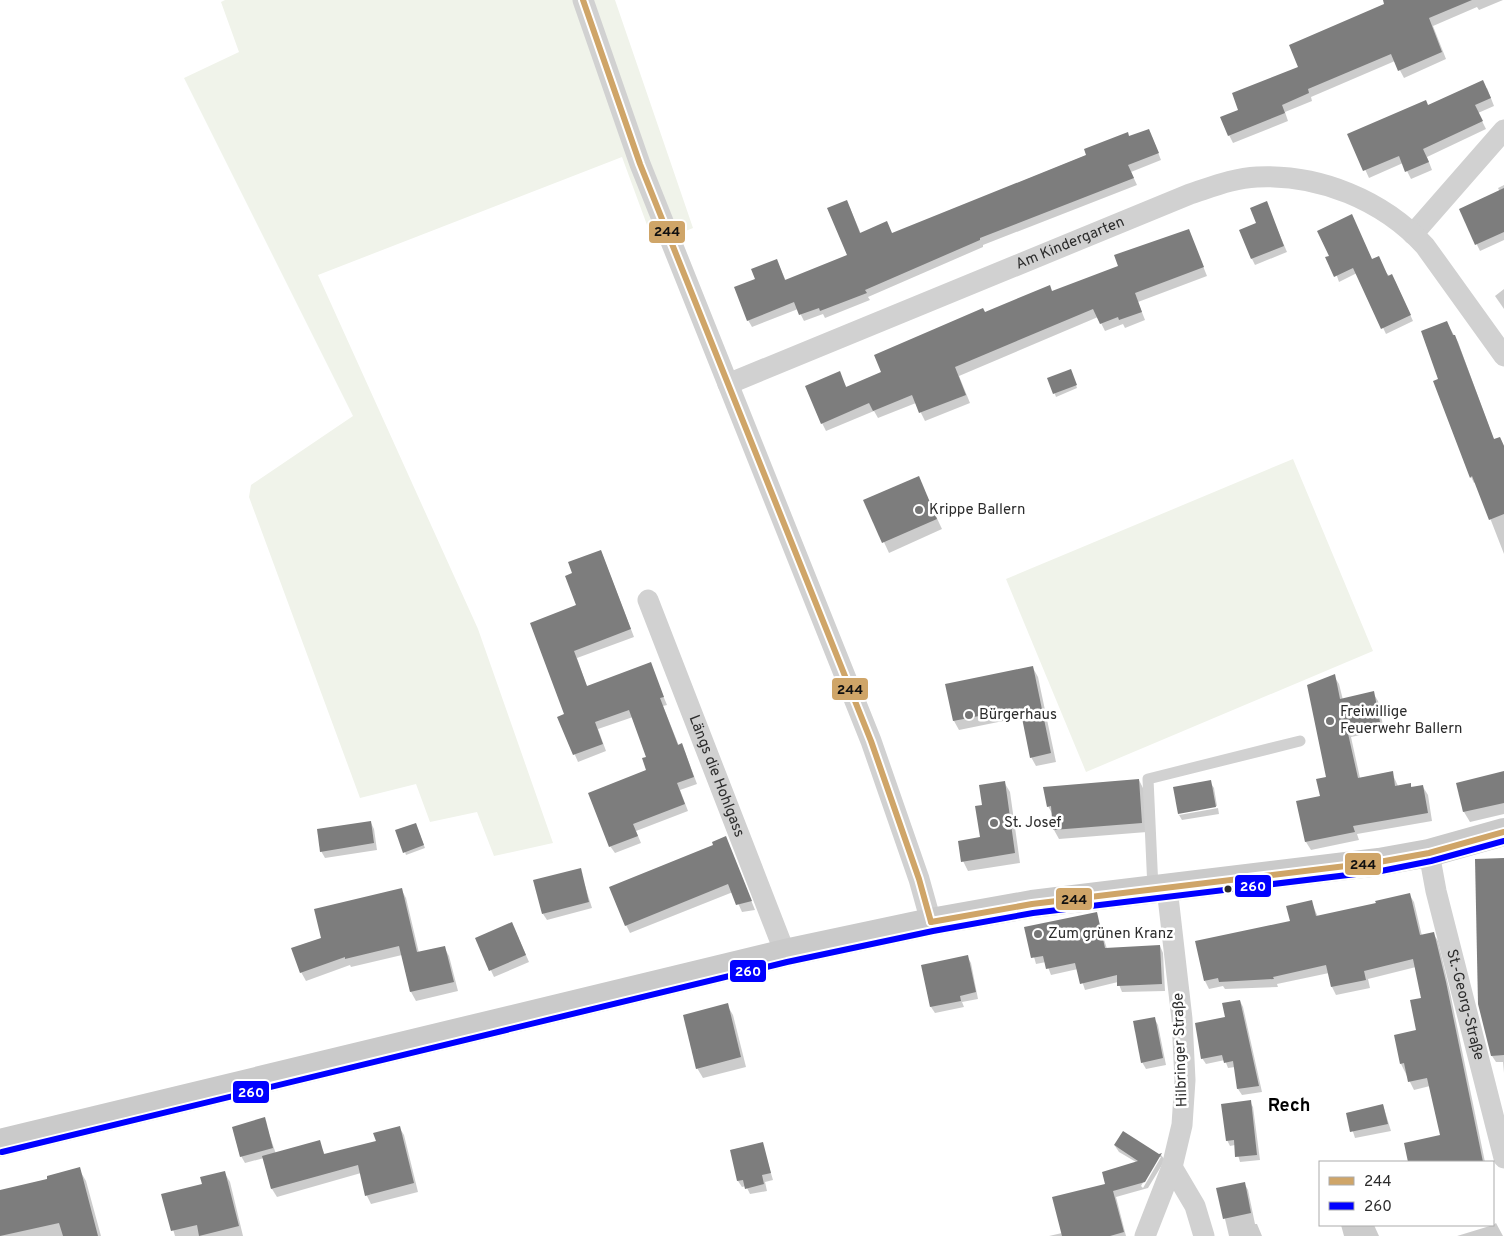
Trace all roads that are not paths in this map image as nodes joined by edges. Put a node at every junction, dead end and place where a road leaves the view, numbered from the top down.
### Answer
1 (583, 0) edge
2 (1504, 130) edge
3 (1414, 234) junction
4 (1504, 356) edge
5 (728, 384) junction
6 (648, 600) dead end
7 (1300, 741) dead end
8 (1504, 832) edge
9 (1429, 853) junction
10 (1160, 888) junction
11 (931, 922) junction
12 (784, 953) junction
13 (0, 1143) edge
14 (1504, 1158) edge
15 (1172, 1166) junction
16 (1145, 1236) edge
17 (1204, 1236) edge

1 - 5 street
2 - 3 street
3 - 4 street, Am Kindergarten
3 - 5 street, Am Kindergarten
5 - 11 street
6 - 12 street, Längs die Hohlgass
7 - 10 lane
8 - 9 main road
9 - 10 main road
9 - 14 street, St.-Georg-Straße
10 - 11 main road
10 - 15 street, Hilbringer Straße
11 - 12 main road
12 - 13 main road
15 - 16 street, Hilbringer Straße
15 - 17 street

